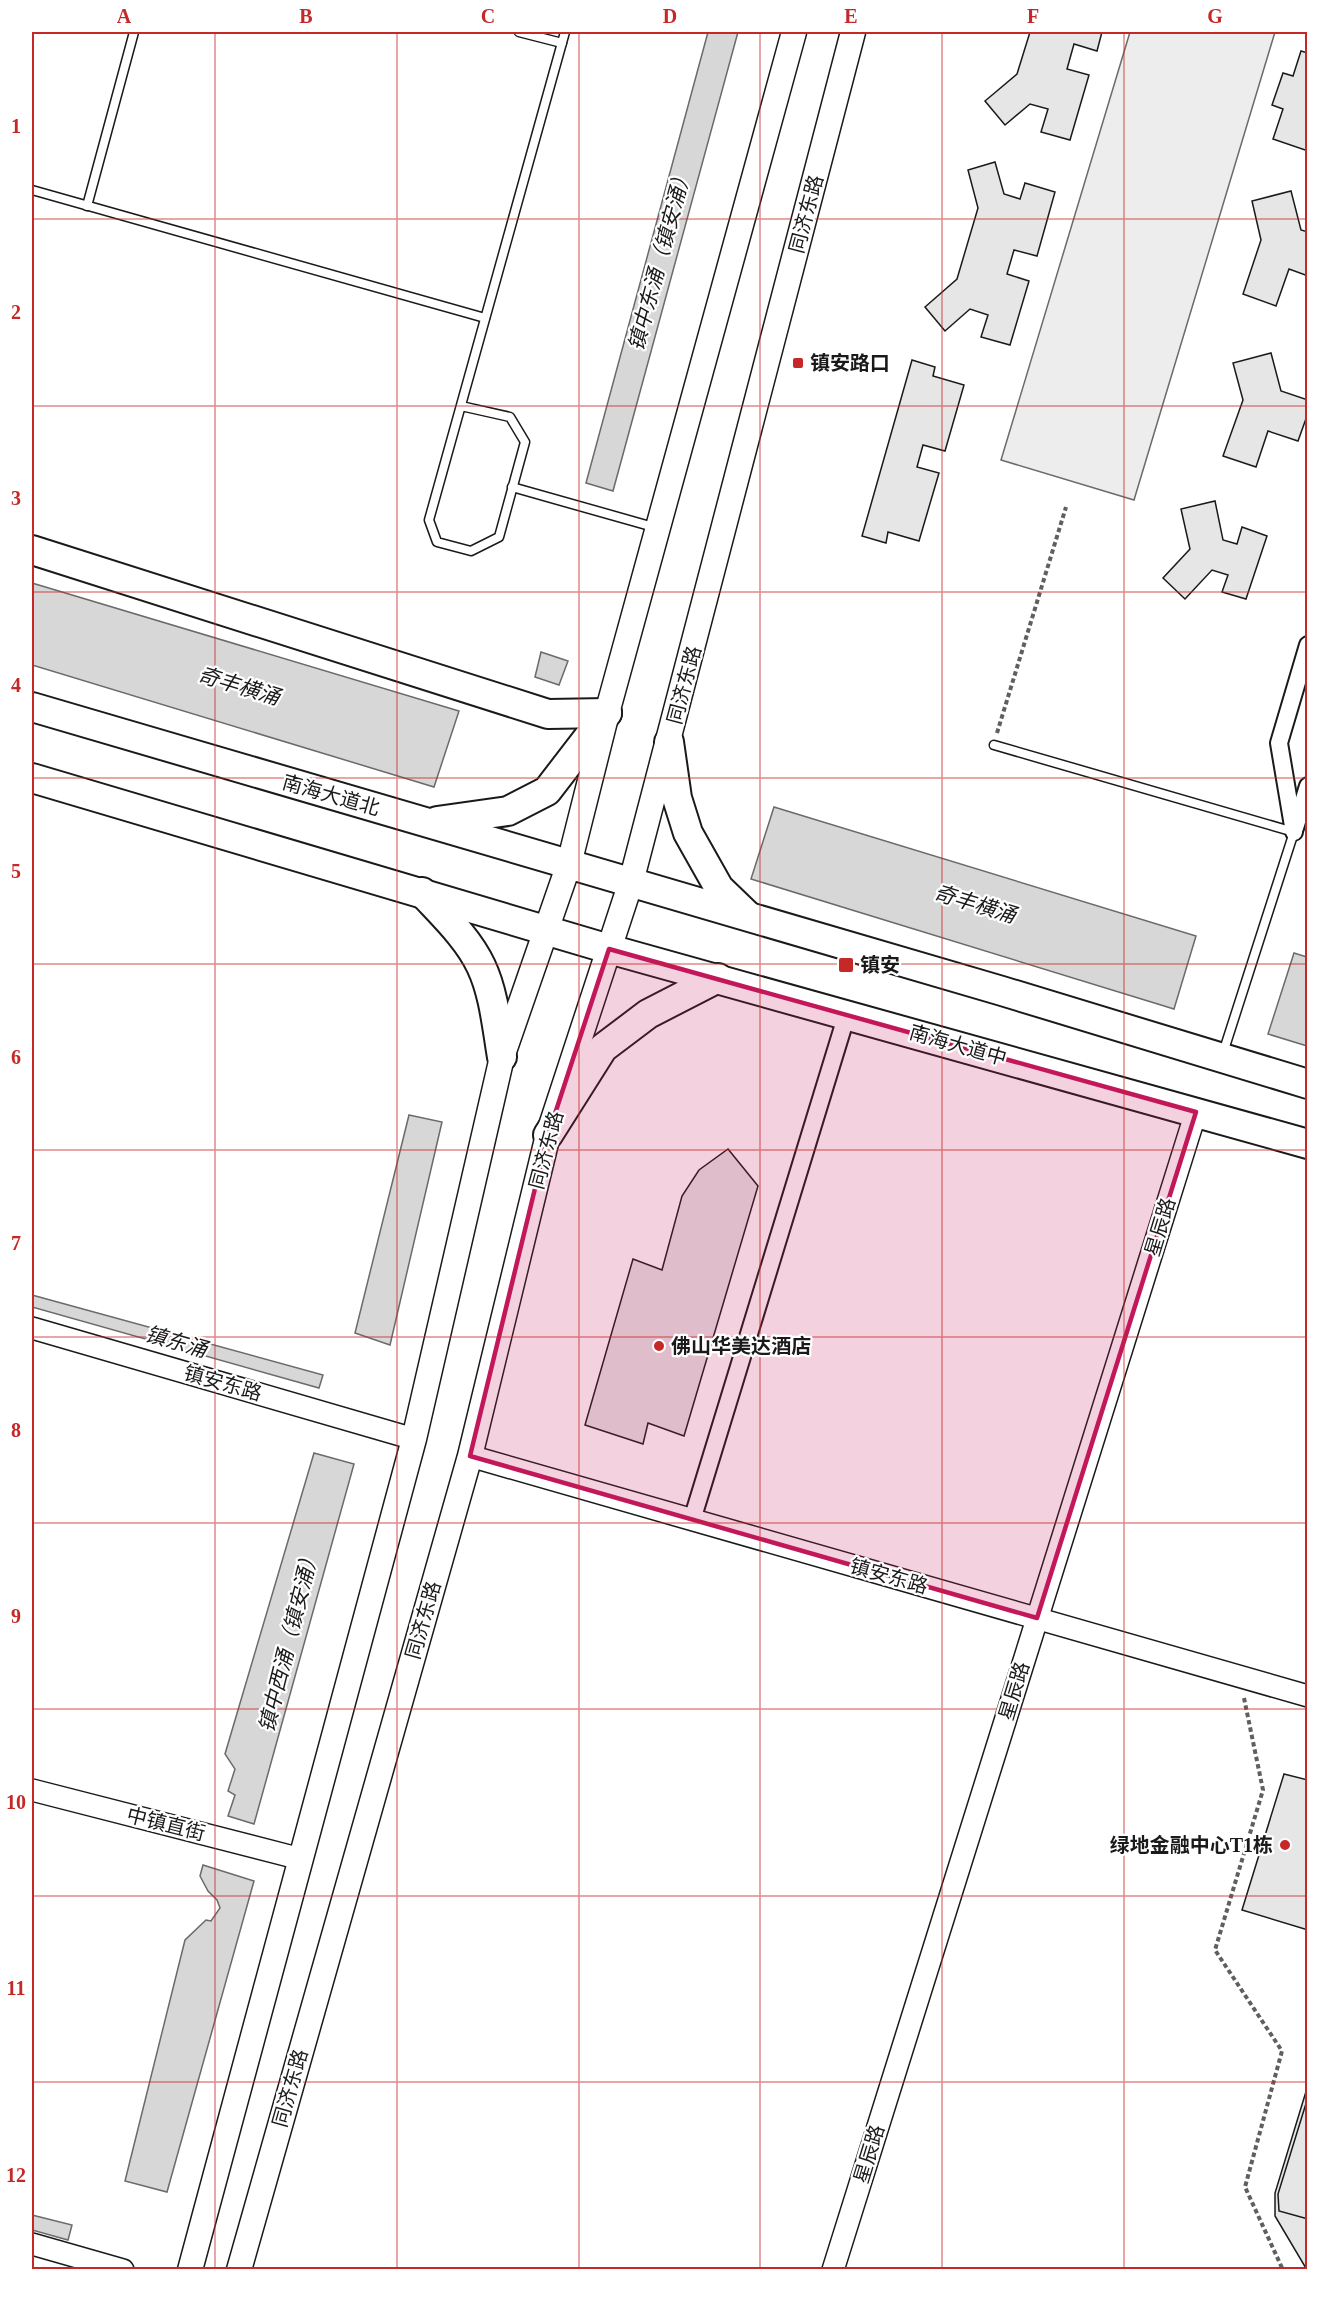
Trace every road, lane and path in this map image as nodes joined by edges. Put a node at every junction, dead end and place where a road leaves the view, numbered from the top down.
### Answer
1 (134, 32) edge
2 (519, 32) edge
3 (565, 32) edge
4 (794, 32) edge
5 (853, 32) edge
6 (562, 43) junction
7 (32, 190) edge
8 (87, 206) junction
9 (485, 318) junction
10 (460, 406) junction
11 (513, 487) junction
12 (1066, 507) dead end
13 (657, 528) junction
14 (32, 550) edge
15 (1308, 645) edge
16 (32, 707) edge
17 (607, 713) junction
18 (669, 742) junction
19 (994, 745) joint
20 (32, 778) edge
21 (1308, 786) edge
22 (425, 822) junction
23 (1294, 832) junction
24 (569, 864) junction
25 (631, 882) junction
26 (422, 892) junction
27 (750, 917) junction
28 (545, 929) junction
29 (609, 949) junction
30 (718, 978) junction
31 (847, 1014) junction
32 (502, 1057) junction
33 (1222, 1059) junction
34 (1308, 1084) edge
35 (1196, 1112) junction
36 (548, 1135) junction
37 (1308, 1144) edge
38 (32, 1328) edge
39 (414, 1439) junction
40 (470, 1456) junction
41 (692, 1520) junction
42 (1037, 1618) junction
43 (1239, 1677) junction
44 (1308, 1696) edge
45 (32, 1790) edge
46 (301, 1859) junction
47 (32, 2244) edge
48 (123, 2270) edge
49 (190, 2270) edge
50 (239, 2270) edge
51 (833, 2270) edge
52 (1283, 2270) edge

1 - 8 lane
2 - 6 lane
3 - 6 lane
4 - 13 main road
5 - 18 main road, 同济东路
6 - 9 lane
7 - 8 lane
8 - 9 lane
9 - 10 lane
10 - 11 lane
10 - 11 lane
11 - 13 lane
12 - 19 path
13 - 17 main road
14 - 17 highway
15 - 23 street
16 - 22 highway, 南海大道北
17 - 22 highway
17 - 24 main road
18 - 25 main road, 同济东路
18 - 27 highway
19 - 23 lane
20 - 26 highway
21 - 23 street
22 - 24 highway, 南海大道北
23 - 33 lane
24 - 25 highway, 南海大道北
24 - 28 main road
25 - 27 highway
25 - 29 main road, 同济东路
26 - 28 highway
26 - 32 highway
27 - 33 highway
28 - 29 highway
28 - 32 main road
29 - 30 highway, 南海大道中
29 - 36 main road, 同济东路
30 - 31 highway, 南海大道中
30 - 36 highway
31 - 35 highway, 南海大道中
31 - 41 street
32 - 39 main road
33 - 34 highway
35 - 37 highway, 南海大道中
35 - 42 street, 星辰路
36 - 40 main road, 同济东路
38 - 39 street, 镇安东路
39 - 46 main road
40 - 41 street, 镇安东路
40 - 50 main road, 同济东路
41 - 42 street, 镇安东路
42 - 43 street, 镇安东路
42 - 51 street, 星辰路
43 - 44 street, 镇安东路
43 - 52 path
45 - 46 street, 中镇直街
46 - 49 main road
47 - 48 street

